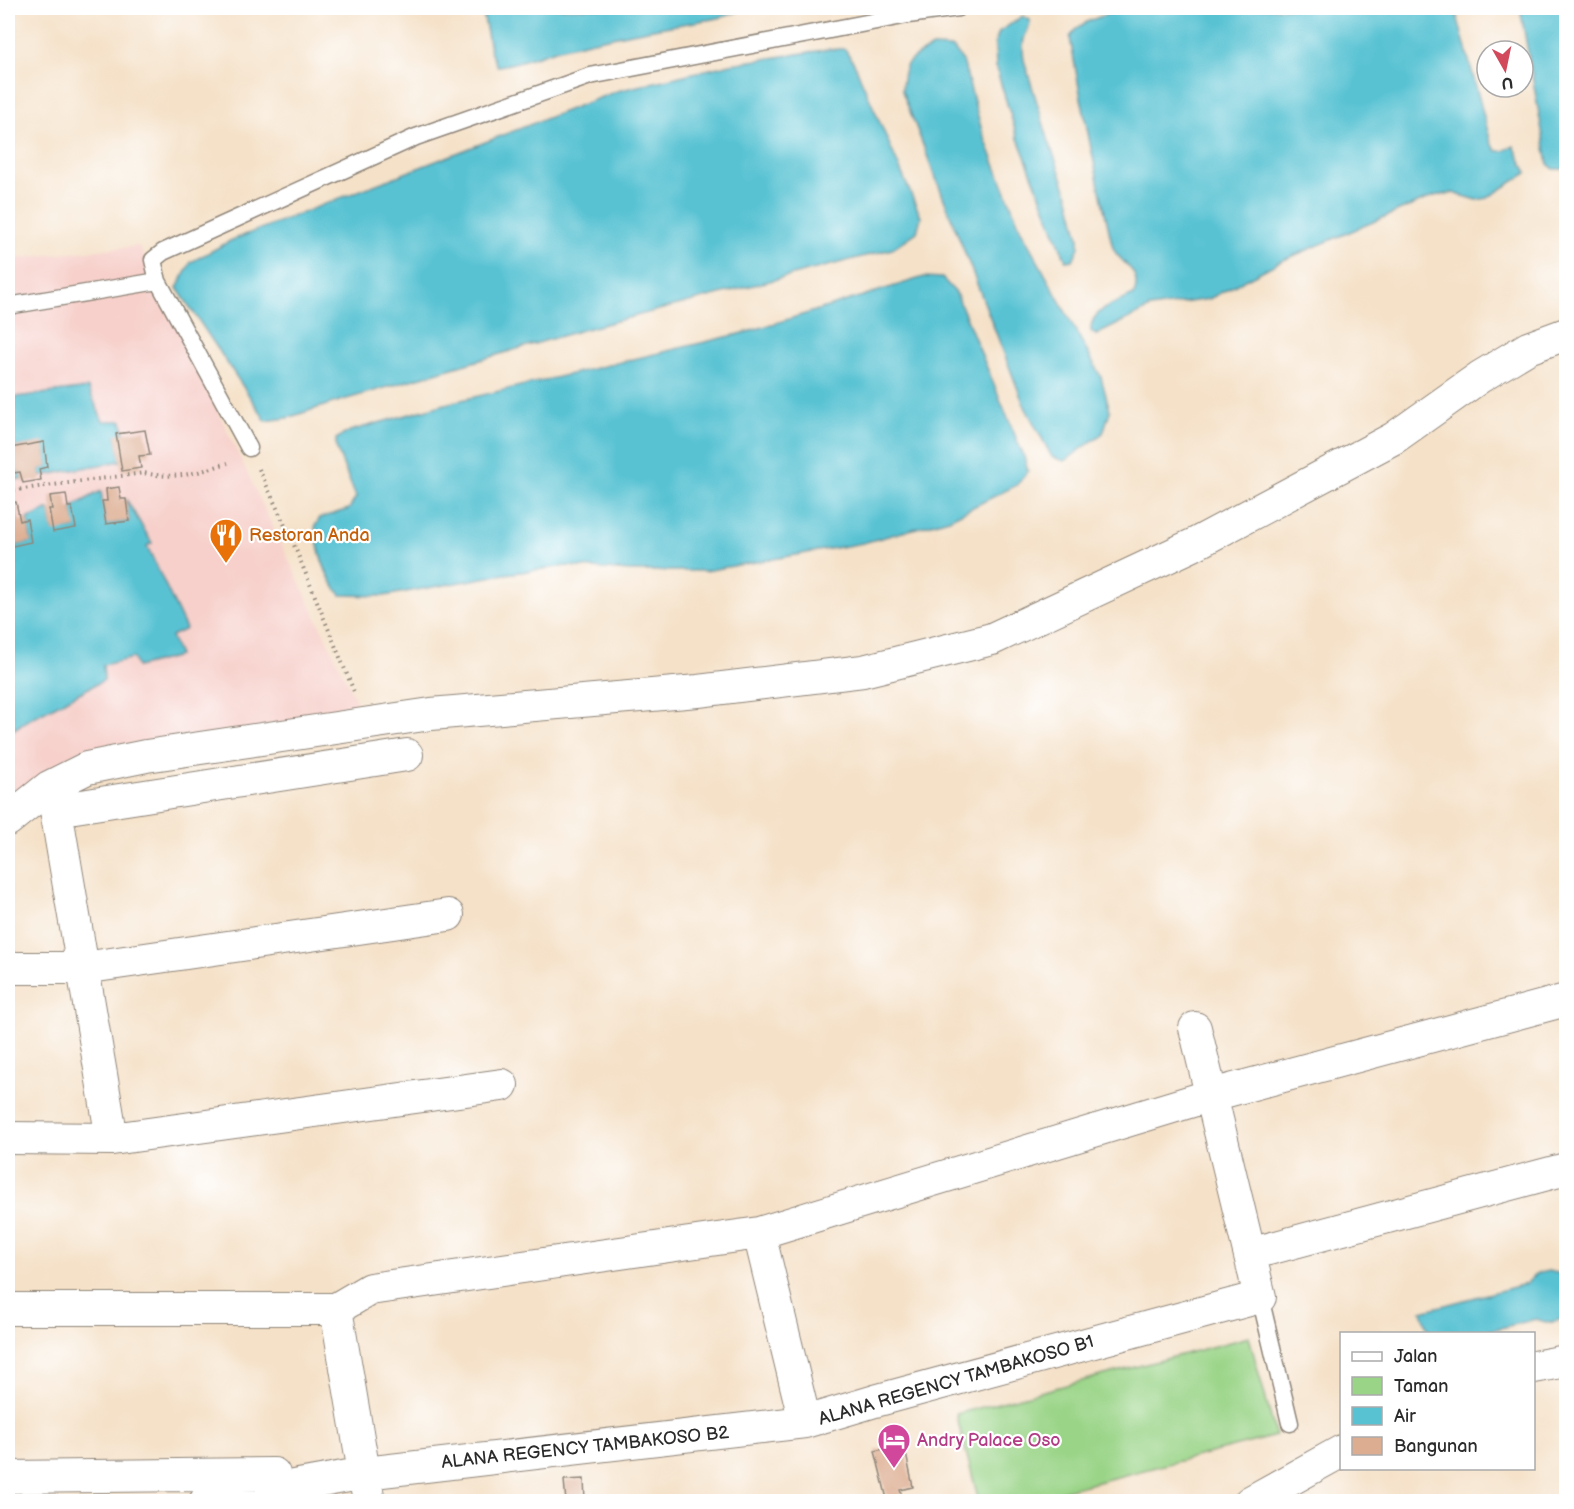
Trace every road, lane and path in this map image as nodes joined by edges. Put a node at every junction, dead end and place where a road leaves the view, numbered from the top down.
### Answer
1 (958, 8) edge
2 (158, 281) junction
3 (8, 306) edge
4 (1566, 334) edge
5 (249, 448) junction
6 (8, 491) edge
7 (367, 724) junction
8 (407, 755) dead end
9 (53, 799) junction
10 (8, 820) edge
11 (447, 915) dead end
12 (8, 968) edge
13 (83, 969) junction
14 (1566, 1000) edge
15 (1195, 1028) dead end
16 (502, 1085) dead end
17 (1212, 1095) junction
18 (8, 1138) edge
19 (112, 1138) junction
20 (1566, 1169) edge
21 (759, 1233) junction
22 (1250, 1254) junction
23 (1260, 1297) junction
24 (8, 1309) edge
25 (336, 1309) junction
26 (1566, 1361) edge
27 (1535, 1367) edge
28 (805, 1422) junction
29 (1290, 1423) dead end
30 (1340, 1452) edge
31 (8, 1477) edge
32 (367, 1487) edge
33 (205, 1502) edge
34 (1250, 1502) edge

1 - 2 lane
2 - 3 lane
2 - 5 lane
4 - 7 street
5 - 6 path
5 - 7 path
7 - 9 street
8 - 9 street
9 - 10 street
9 - 13 street
11 - 13 street
12 - 13 street
13 - 19 street
14 - 17 street
15 - 17 street
16 - 19 street
17 - 21 street
17 - 22 street
18 - 19 street
20 - 22 street
21 - 25 street
21 - 28 street, ALANA REGENCY TAMBAKOSO B1
22 - 23 street
23 - 28 street, ALANA REGENCY TAMBAKOSO B1
23 - 29 lane
24 - 25 street
25 - 32 street
26 - 27 street
28 - 32 street, ALANA REGENCY TAMBAKOSO B2
30 - 34 street
31 - 32 street
32 - 33 street

